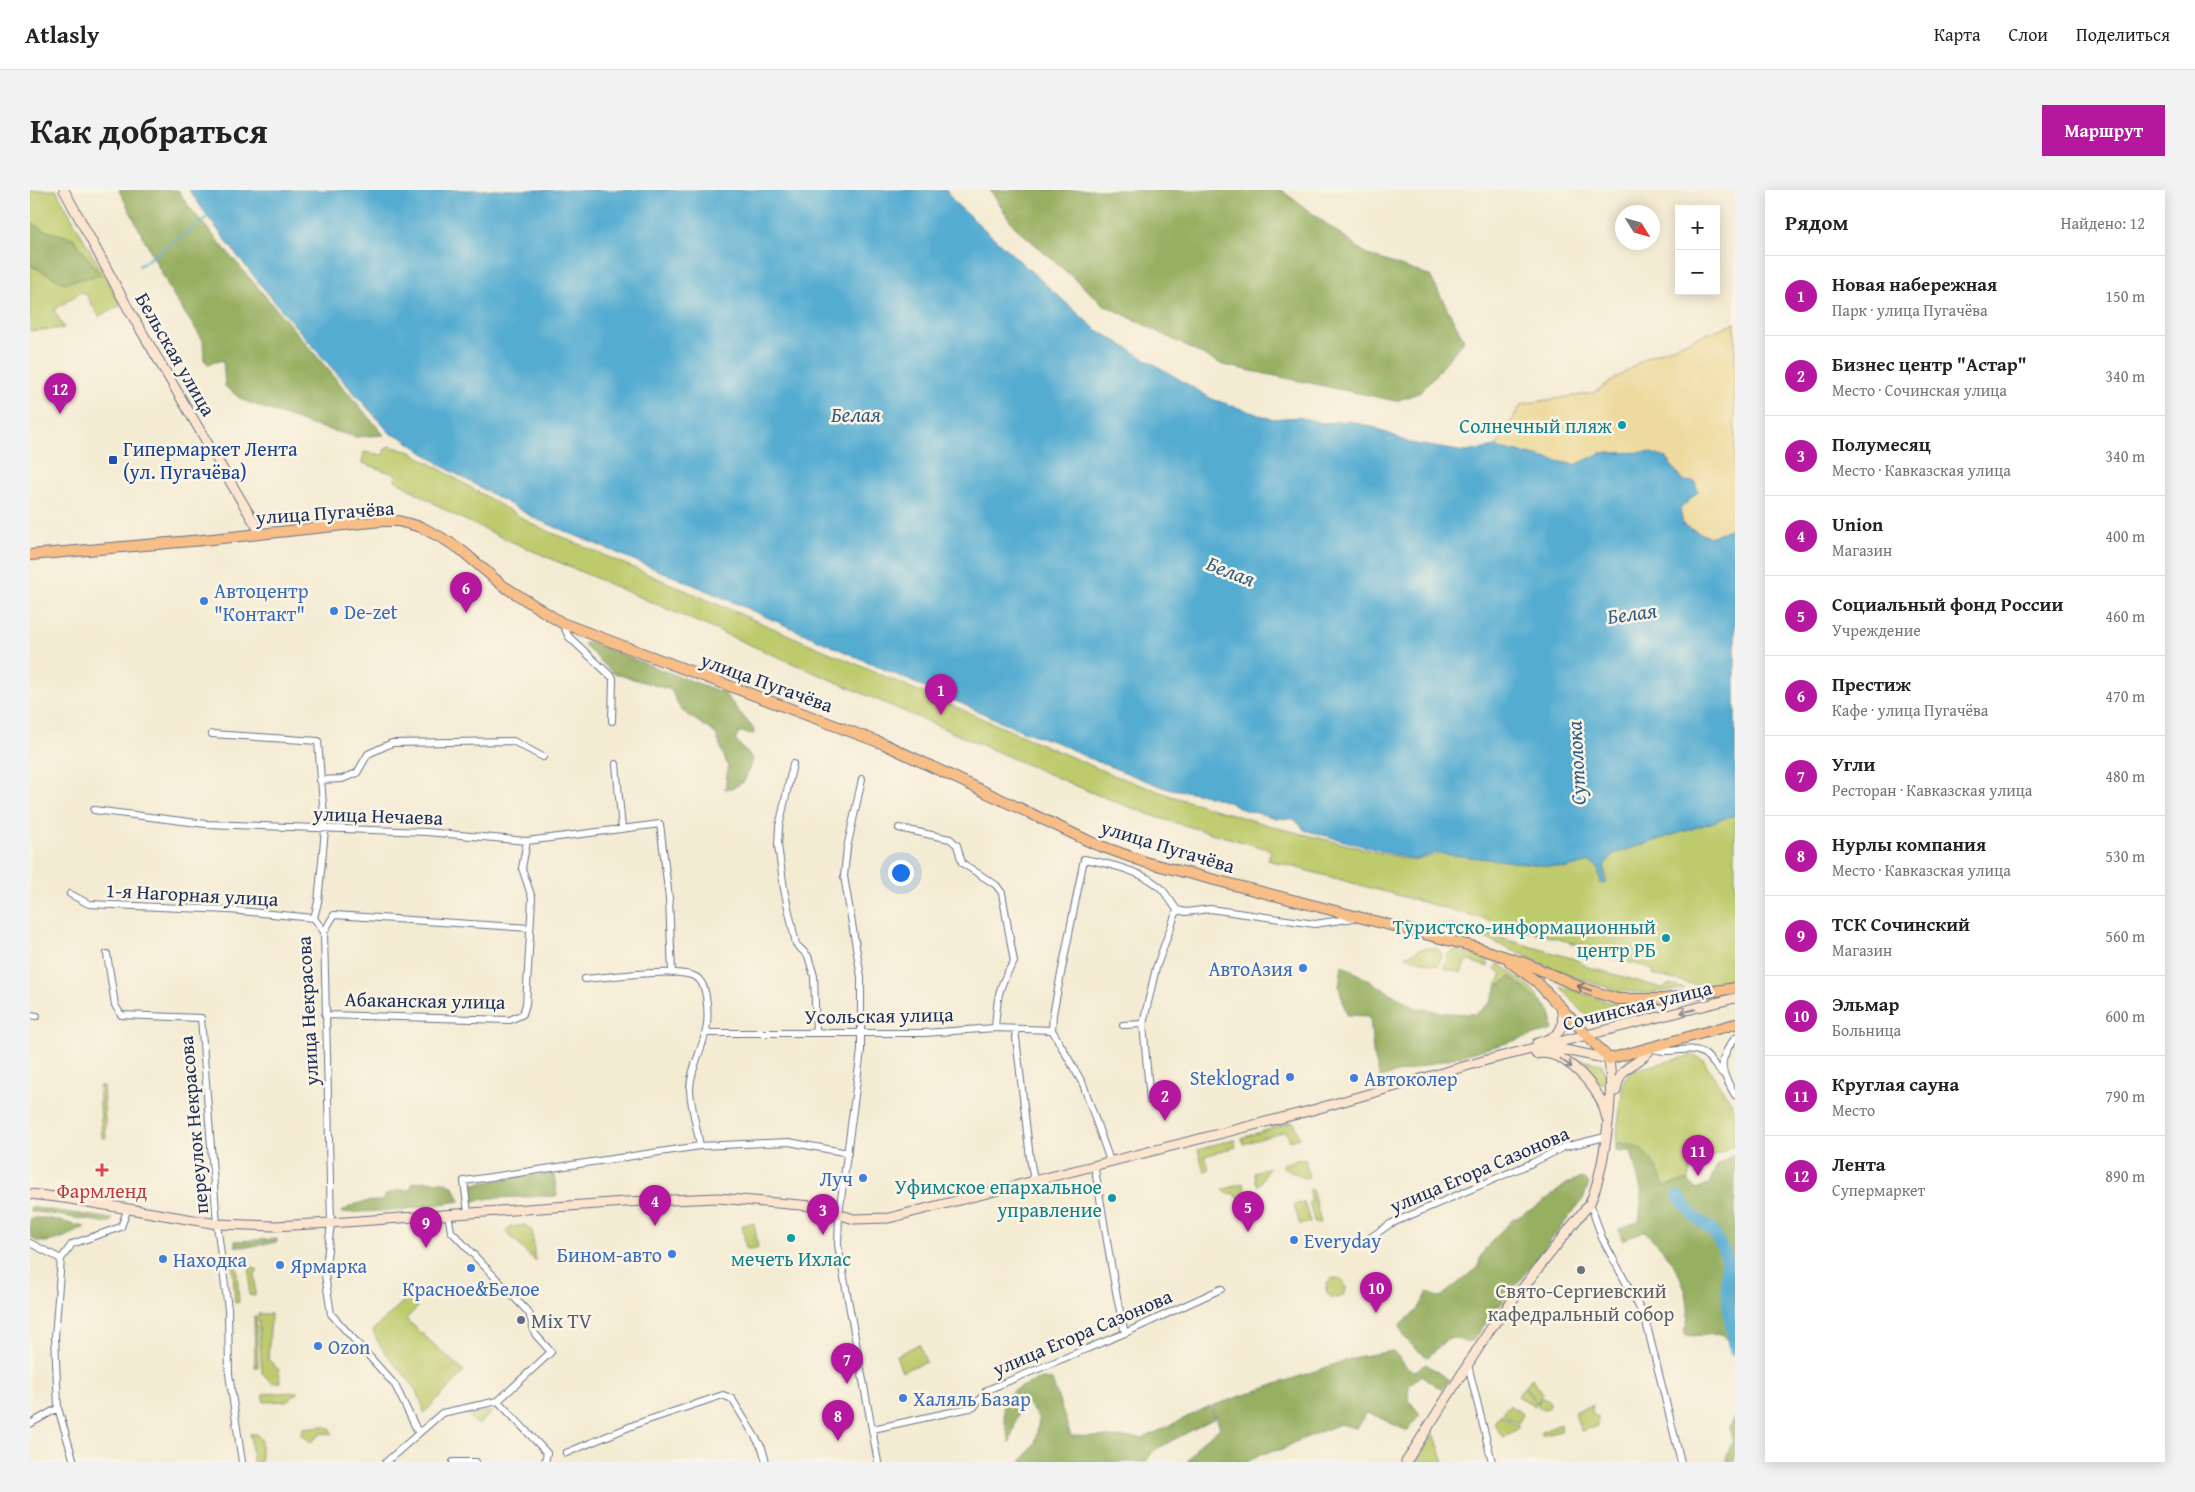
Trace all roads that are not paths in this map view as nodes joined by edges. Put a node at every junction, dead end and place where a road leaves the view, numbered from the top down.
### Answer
1 (64, 190) edge
2 (261, 534) junction
3 (30, 555) edge
4 (562, 623) junction
5 (612, 721) dead end
6 (212, 734) dead end
7 (543, 757) dead end
8 (616, 764) dead end
9 (793, 764) dead end
10 (862, 779) dead end
11 (320, 780) junction
12 (94, 810) dead end
13 (900, 828) dead end
14 (622, 829) junction
15 (325, 830) junction
16 (527, 841) junction
17 (70, 894) dead end
18 (1177, 910) junction
19 (1360, 917) junction
20 (314, 918) junction
21 (530, 928) junction
22 (324, 932) junction
23 (1494, 952) junction
24 (107, 954) dead end
25 (672, 973) junction
26 (585, 979) dead end
27 (1735, 988) edge
28 (1735, 998) edge
29 (1561, 1006) junction
30 (325, 1015) junction
31 (1143, 1024) junction
32 (1735, 1024) edge
33 (1122, 1025) dead end
34 (995, 1028) junction
35 (1015, 1029) junction
36 (1052, 1030) junction
37 (816, 1032) junction
38 (861, 1032) junction
39 (706, 1033) junction
40 (1588, 1035) junction
41 (1735, 1038) edge
42 (1548, 1046) junction
43 (1651, 1048) junction
44 (1609, 1059) junction
45 (1487, 1060) junction
46 (1722, 1074) junction
47 (1735, 1095) edge
48 (1150, 1101) dead end
49 (1608, 1121) junction
50 (1605, 1137) junction
51 (700, 1146) junction
52 (848, 1153) junction
53 (1110, 1161) junction
54 (1094, 1165) junction
55 (1034, 1181) junction
56 (30, 1194) edge
57 (1590, 1203) junction
58 (128, 1208) junction
59 (468, 1213) junction
60 (448, 1214) junction
61 (839, 1214) junction
62 (331, 1223) junction
63 (217, 1224) junction
64 (1370, 1238) dead end
65 (30, 1243) edge
66 (61, 1259) junction
67 (1221, 1289) dead end
68 (1125, 1334) junction
69 (1468, 1365) junction
70 (498, 1401) junction
71 (58, 1408) junction
72 (30, 1424) edge
73 (873, 1429) junction
74 (418, 1432) junction
75 (566, 1453) dead end
76 (74, 1462) edge
77 (242, 1462) edge
78 (386, 1462) edge
79 (453, 1462) edge
80 (476, 1462) edge
81 (545, 1462) edge
82 (766, 1462) edge
83 (878, 1462) edge
84 (1406, 1462) edge
85 (1492, 1462) edge
86 (1681, 1462) edge

1 - 2 main road, Бельская улица
2 - 3 main road, улица Пугачёва
2 - 4 main road, улица Пугачёва
4 - 5 street
4 - 19 main road, улица Пугачёва
6 - 11 street, улица Некрасова
7 - 11 street
8 - 14 street
9 - 37 street
10 - 38 street
11 - 15 street, улица Некрасова
12 - 15 street, улица Нечаева
13 - 34 street
14 - 16 street, улица Нечаева
14 - 25 street, улица Нечаева
15 - 16 street, улица Нечаева
15 - 20 street, улица Некрасова
16 - 21 street
17 - 20 street, 1-я Нагорная улица
18 - 19 street
18 - 31 street
18 - 36 street
19 - 23 main road, улица Пугачёва
20 - 22 street, улица Некрасова
21 - 22 street
21 - 30 street, Абаканская улица
22 - 30 street, улица Некрасова
27 -> 23 main road
23 - 29 main road
24 - 63 street, переулок Некрасова
25 - 26 street
25 - 39 street
28 -> 40 main road, Сочинская улица
29 - 40 main road
29 - 45 main road
30 - 62 street, улица Некрасова
31 - 33 street
31 - 48 street
32 - 43 main road, Сочинская улица
34 - 35 street, Усольская улица
34 - 38 street, Усольская улица
35 - 36 street, Усольская улица
35 - 55 street
36 - 53 street
37 - 38 street, Усольская улица
37 - 39 street, Усольская улица
38 - 52 street
39 - 51 street
40 - 42 main road, Сочинская улица
40 - 44 main road
41 - 46 street
42 - 44 main road, Сочинская улица
42 - 45 main road, Сочинская улица
43 - 44 main road, Сочинская улица
43 - 46 street
43 - 49 main road
44 - 49 main road
45 -> 49 main road
45 - 53 main road, Сочинская улица
46 - 47 street
49 - 50 main road
50 - 57 main road
50 - 64 street, улица Егора Сазонова
51 - 52 street
51 - 59 street
52 - 61 street
53 - 54 main road, Сочинская улица
54 - 55 main road, Сочинская улица
54 - 68 street
55 - 61 main road, Сочинская улица
56 - 58 main road, Сочинская улица
57 - 69 main road
57 - 86 street
58 - 63 main road, Сочинская улица
58 - 66 street
59 - 60 main road, Сочинская улица
59 - 61 main road, Сочинская улица
60 - 62 main road, Сочинская улица
60 - 70 street
61 - 73 street
62 - 63 main road, Сочинская улица
62 - 74 street, улица Некрасова
63 - 77 street
65 - 66 street
66 - 71 street
67 - 68 street, улица Егора Сазонова
68 - 73 street, улица Егора Сазонова
69 - 84 main road
69 - 85 street
70 - 74 street
70 - 81 street
71 - 72 street
71 - 76 street
73 - 83 street
74 - 78 street
75 - 82 street
79 - 80 street

